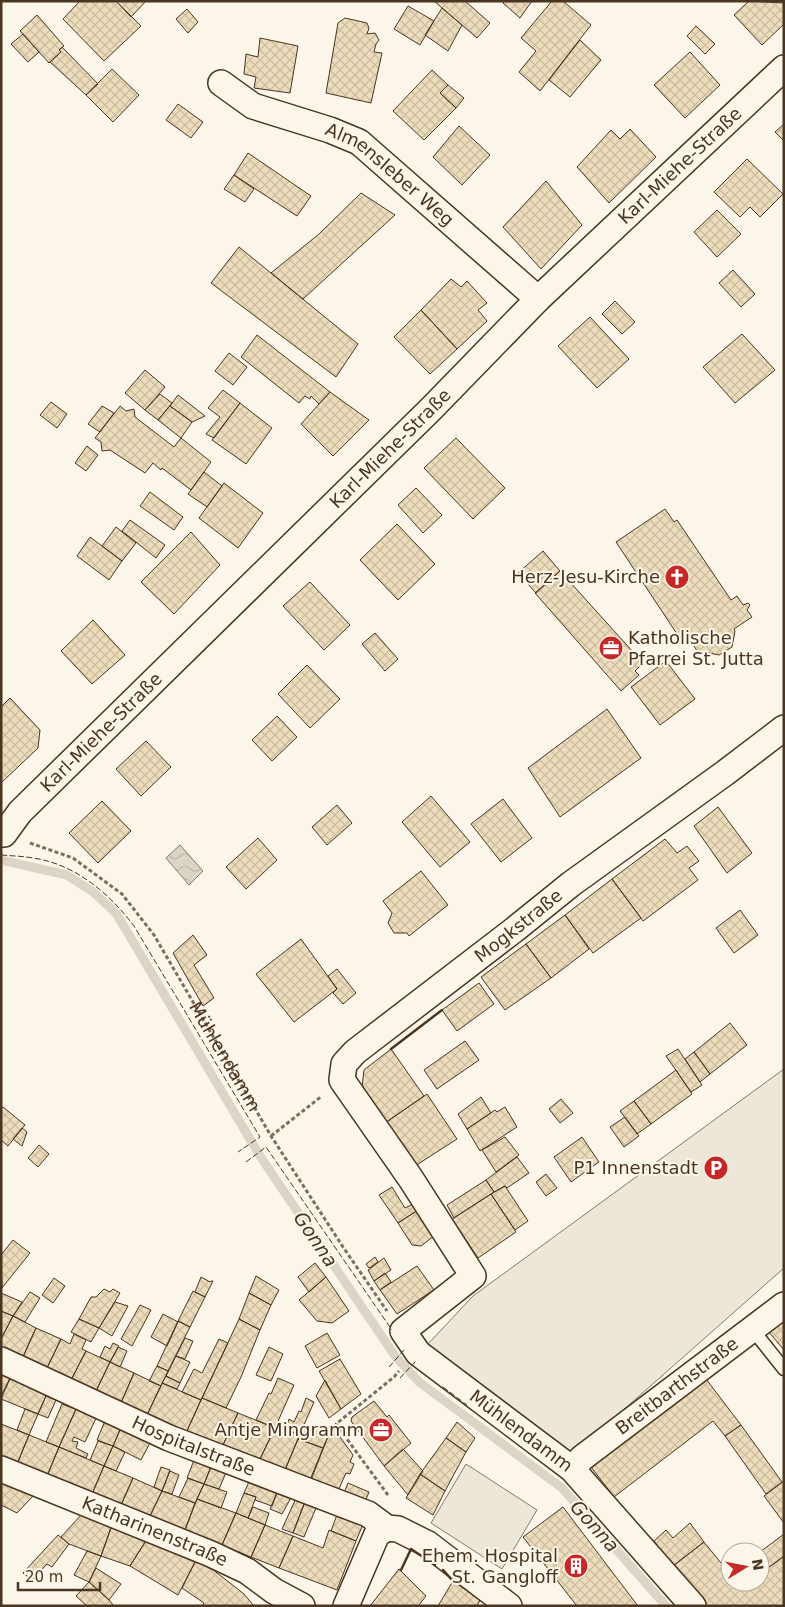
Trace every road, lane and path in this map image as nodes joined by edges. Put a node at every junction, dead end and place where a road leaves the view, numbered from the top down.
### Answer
1 (784, 68) edge
2 (221, 83) dead end
3 (538, 299) junction
4 (784, 728) edge
5 (4, 834) joint
6 (342, 1080) junction
7 (271, 1136) junction
8 (784, 1305) edge
9 (753, 1330) junction
10 (402, 1332) junction
11 (1, 1360) edge
12 (784, 1369) edge
13 (394, 1377) dead end
14 (572, 1469) junction
15 (1, 1470) edge
16 (387, 1528) junction
17 (302, 1606) edge
18 (346, 1606) edge
19 (509, 1606) edge
20 (693, 1606) edge

1 - 3 street, Karl-Miehe-Straße
2 - 3 street, Almensleber Weg
3 - 5 street, Karl-Miehe-Straße
4 - 6 street, Mogkstraße
5 - 7 path, Mühlendamm
6 - 7 path
6 - 10 street
7 - 10 path, Mühlendamm
8 - 9 street, Breitbarthstraße
9 - 12 lane
9 - 14 street, Breitbarthstraße
10 - 14 street, Mühlendamm
11 - 16 street, Hospitalstraße
13 - 16 path
14 - 20 street, Mühlendamm
15 - 17 street, Katharinenstraße
16 - 18 street
16 - 19 street, Hospitalstraße

